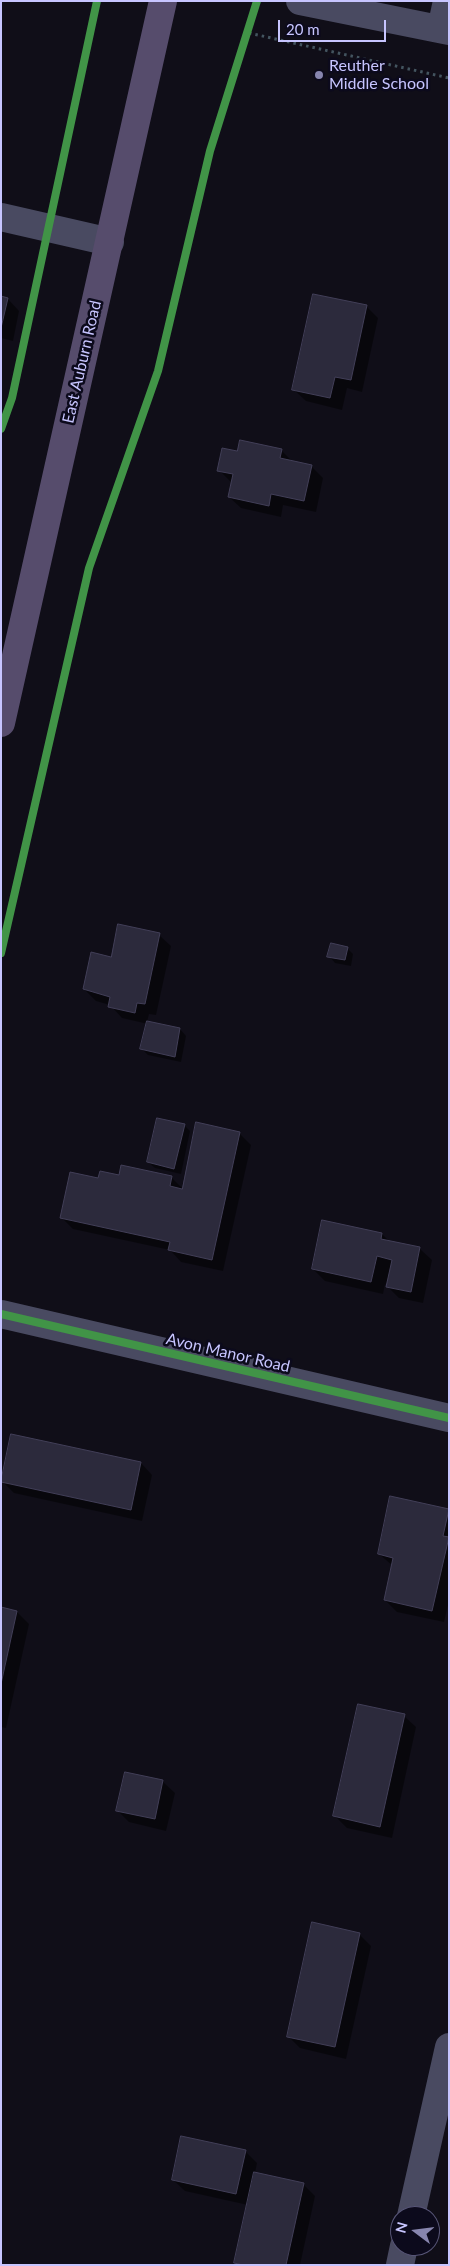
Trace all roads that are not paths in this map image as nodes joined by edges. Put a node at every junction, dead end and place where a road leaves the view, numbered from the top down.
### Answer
1 (163, 1) edge
2 (300, 1) edge
3 (446, 1) edge
4 (445, 30) edge
5 (1, 217) edge
6 (110, 242) junction
7 (1, 723) edge
8 (1, 1314) edge
9 (449, 1418) edge
10 (449, 2047) edge
11 (413, 2206) edge

1 - 6 main road, East Auburn Road
2 - 4 street
3 - 4 street
5 - 6 street
6 - 7 main road, East Auburn Road
8 - 9 street, Avon Manor Road
10 - 11 street

